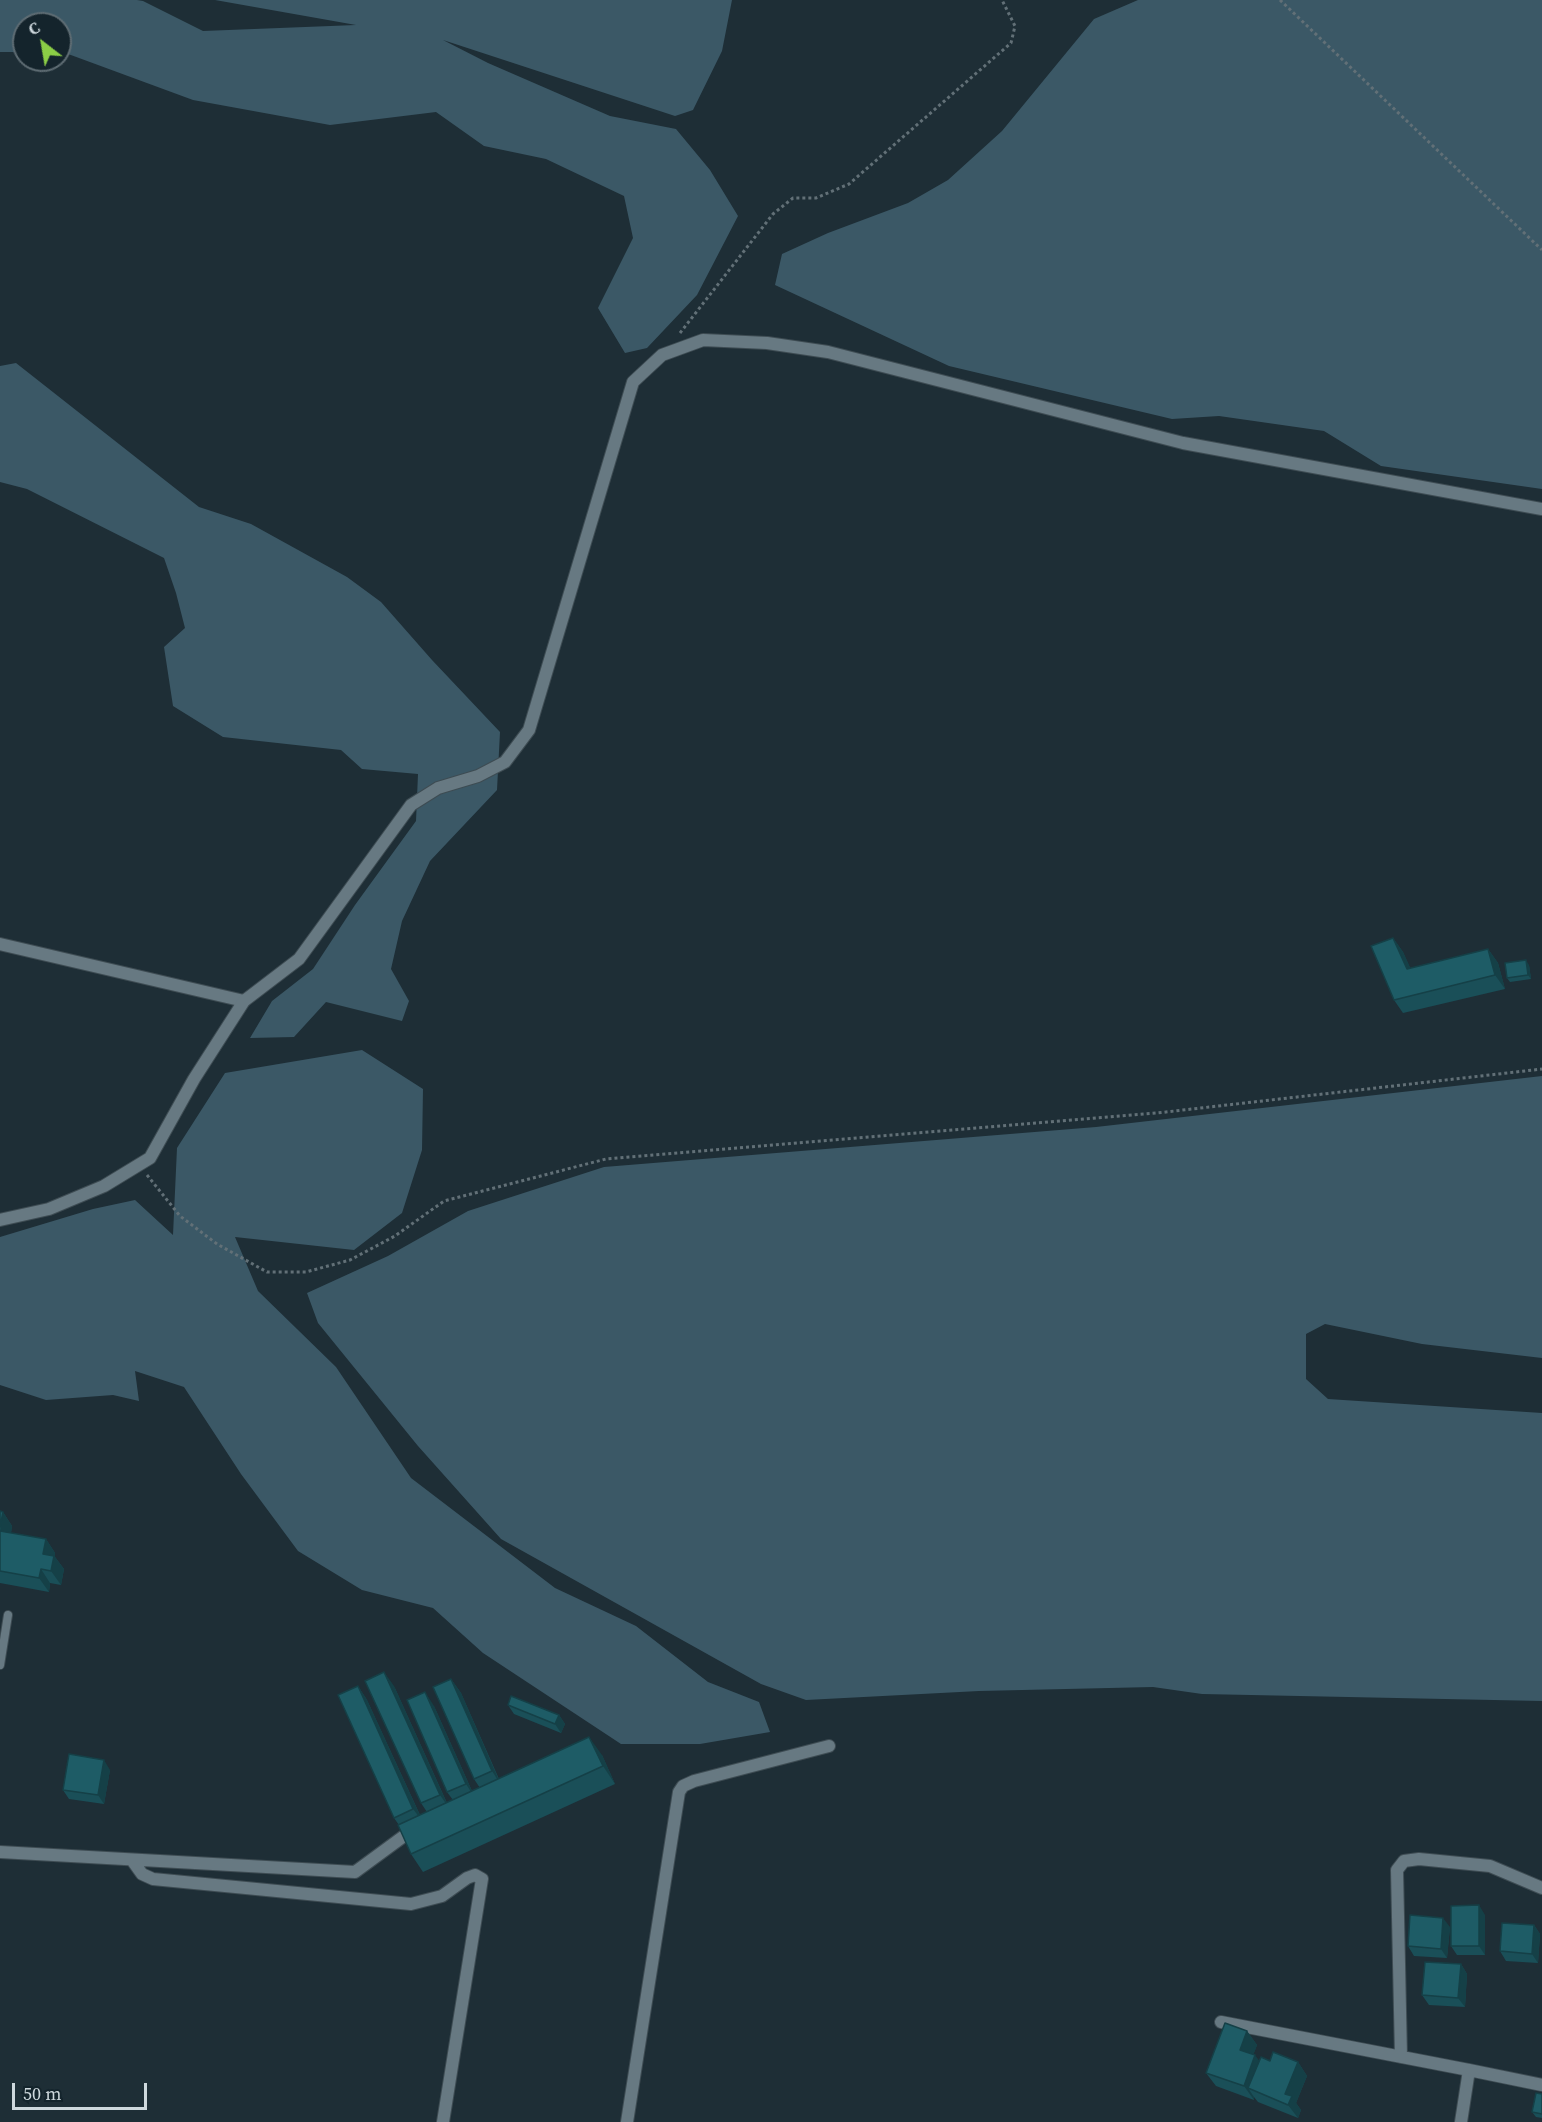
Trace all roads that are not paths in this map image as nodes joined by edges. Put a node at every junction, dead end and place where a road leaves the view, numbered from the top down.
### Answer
1 (1542, 509) edge
2 (0, 944) edge
3 (244, 1001) junction
4 (0, 1220) edge
5 (8, 1615) dead end
6 (0, 1665) edge
7 (829, 1746) dead end
8 (426, 1827) edge
9 (0, 1852) edge
10 (132, 1860) junction
11 (1542, 1888) edge
12 (1221, 2022) dead end
13 (1401, 2057) junction
14 (1469, 2070) junction
15 (1542, 2085) edge
16 (443, 2122) edge
17 (627, 2122) edge
18 (1461, 2122) edge

1 - 3 street
2 - 3 street
3 - 4 street
5 - 6 lane
7 - 17 street
8 - 10 street
9 - 10 street
10 - 16 street
11 - 13 street
12 - 13 street
13 - 14 street
14 - 15 street
14 - 18 street

